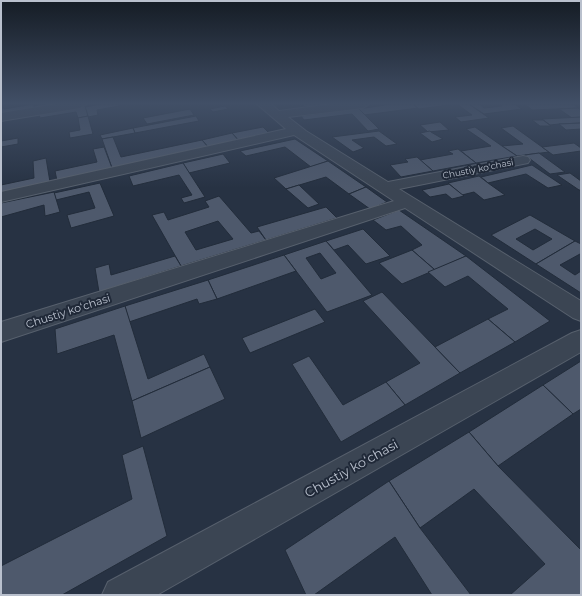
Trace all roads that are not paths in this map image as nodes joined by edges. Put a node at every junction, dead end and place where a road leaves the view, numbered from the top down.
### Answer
1 (289, 132) edge
2 (300, 132) edge
3 (523, 160) dead end
4 (385, 187) junction
5 (1, 197) edge
6 (408, 202) junction
7 (581, 312) edge
8 (1, 332) edge
9 (581, 340) edge
10 (121, 595) edge

1 - 5 street
2 - 4 street
3 - 4 street, Chustiy koʻchasi
4 - 6 street
6 - 7 street
6 - 8 street, Chustiy koʻchasi
9 - 10 street, Chustiy koʻchasi

